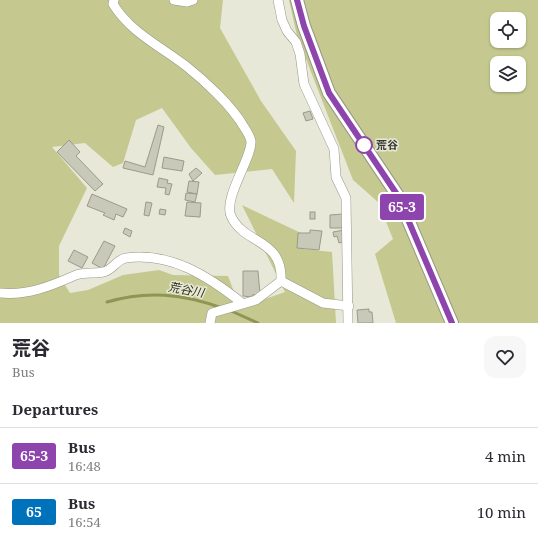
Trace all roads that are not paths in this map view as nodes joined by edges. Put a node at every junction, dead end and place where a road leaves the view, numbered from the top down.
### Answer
1 (114, 0) edge
2 (174, 0) edge
3 (192, 0) edge
4 (278, 0) edge
5 (297, 0) edge
6 (281, 281) junction
7 (0, 293) edge
8 (242, 303) junction
9 (349, 306) junction
10 (210, 323) edge
11 (348, 323) edge
12 (452, 323) edge

1 - 6 street
2 - 3 street
4 - 9 street
5 - 12 main road
6 - 8 street
6 - 9 street
7 - 8 street
8 - 10 street
9 - 11 street

